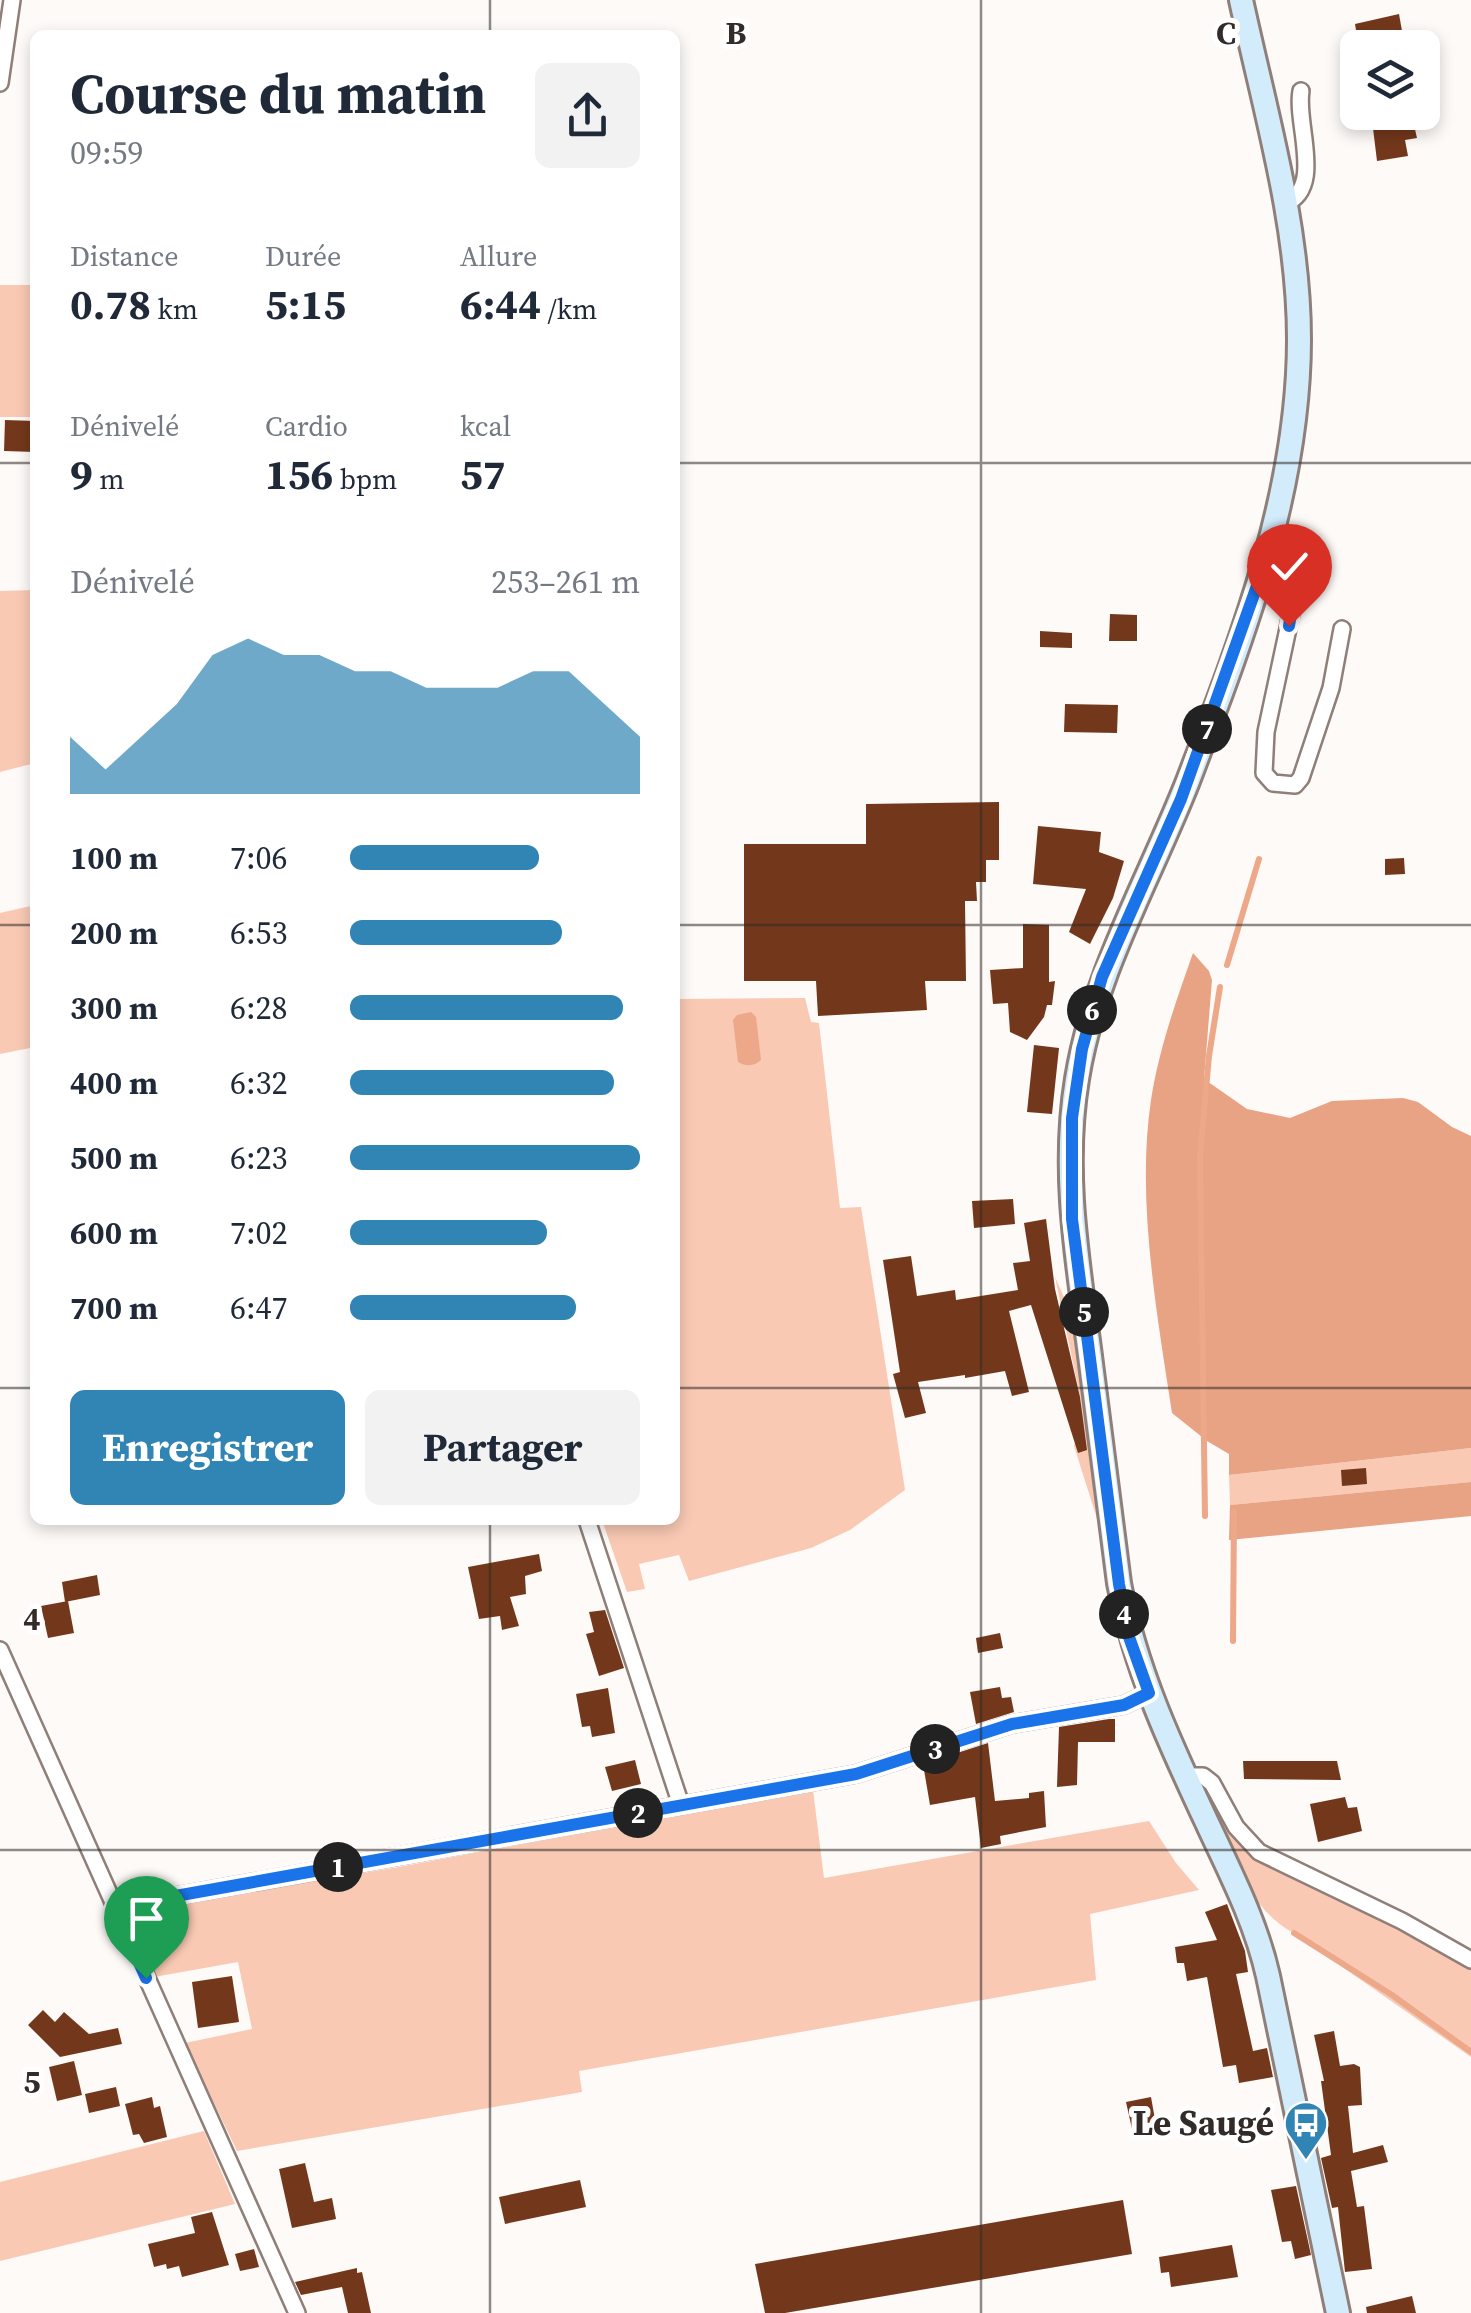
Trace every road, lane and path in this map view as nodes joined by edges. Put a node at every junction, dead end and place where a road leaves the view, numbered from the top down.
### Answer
1 (12, 0) edge
2 (1241, 0) edge
3 (0, 82) edge
4 (1302, 91) dead end
5 (1284, 204) junction
6 (1263, 569) junction
7 (1342, 629) dead end
8 (588, 1525) edge
9 (0, 1650) edge
10 (1149, 1693) junction
11 (1185, 1776) junction
12 (681, 1805) junction
13 (114, 1907) junction
14 (1471, 1960) edge
15 (296, 2313) edge
16 (1338, 2313) edge

1 - 3 street
2 - 5 street
4 - 5 street
5 - 6 street
6 - 7 street
6 - 10 street
8 - 12 street
9 - 13 street
10 - 11 street
10 - 12 street
11 - 14 street
11 - 16 street
12 - 13 street
13 - 15 street

